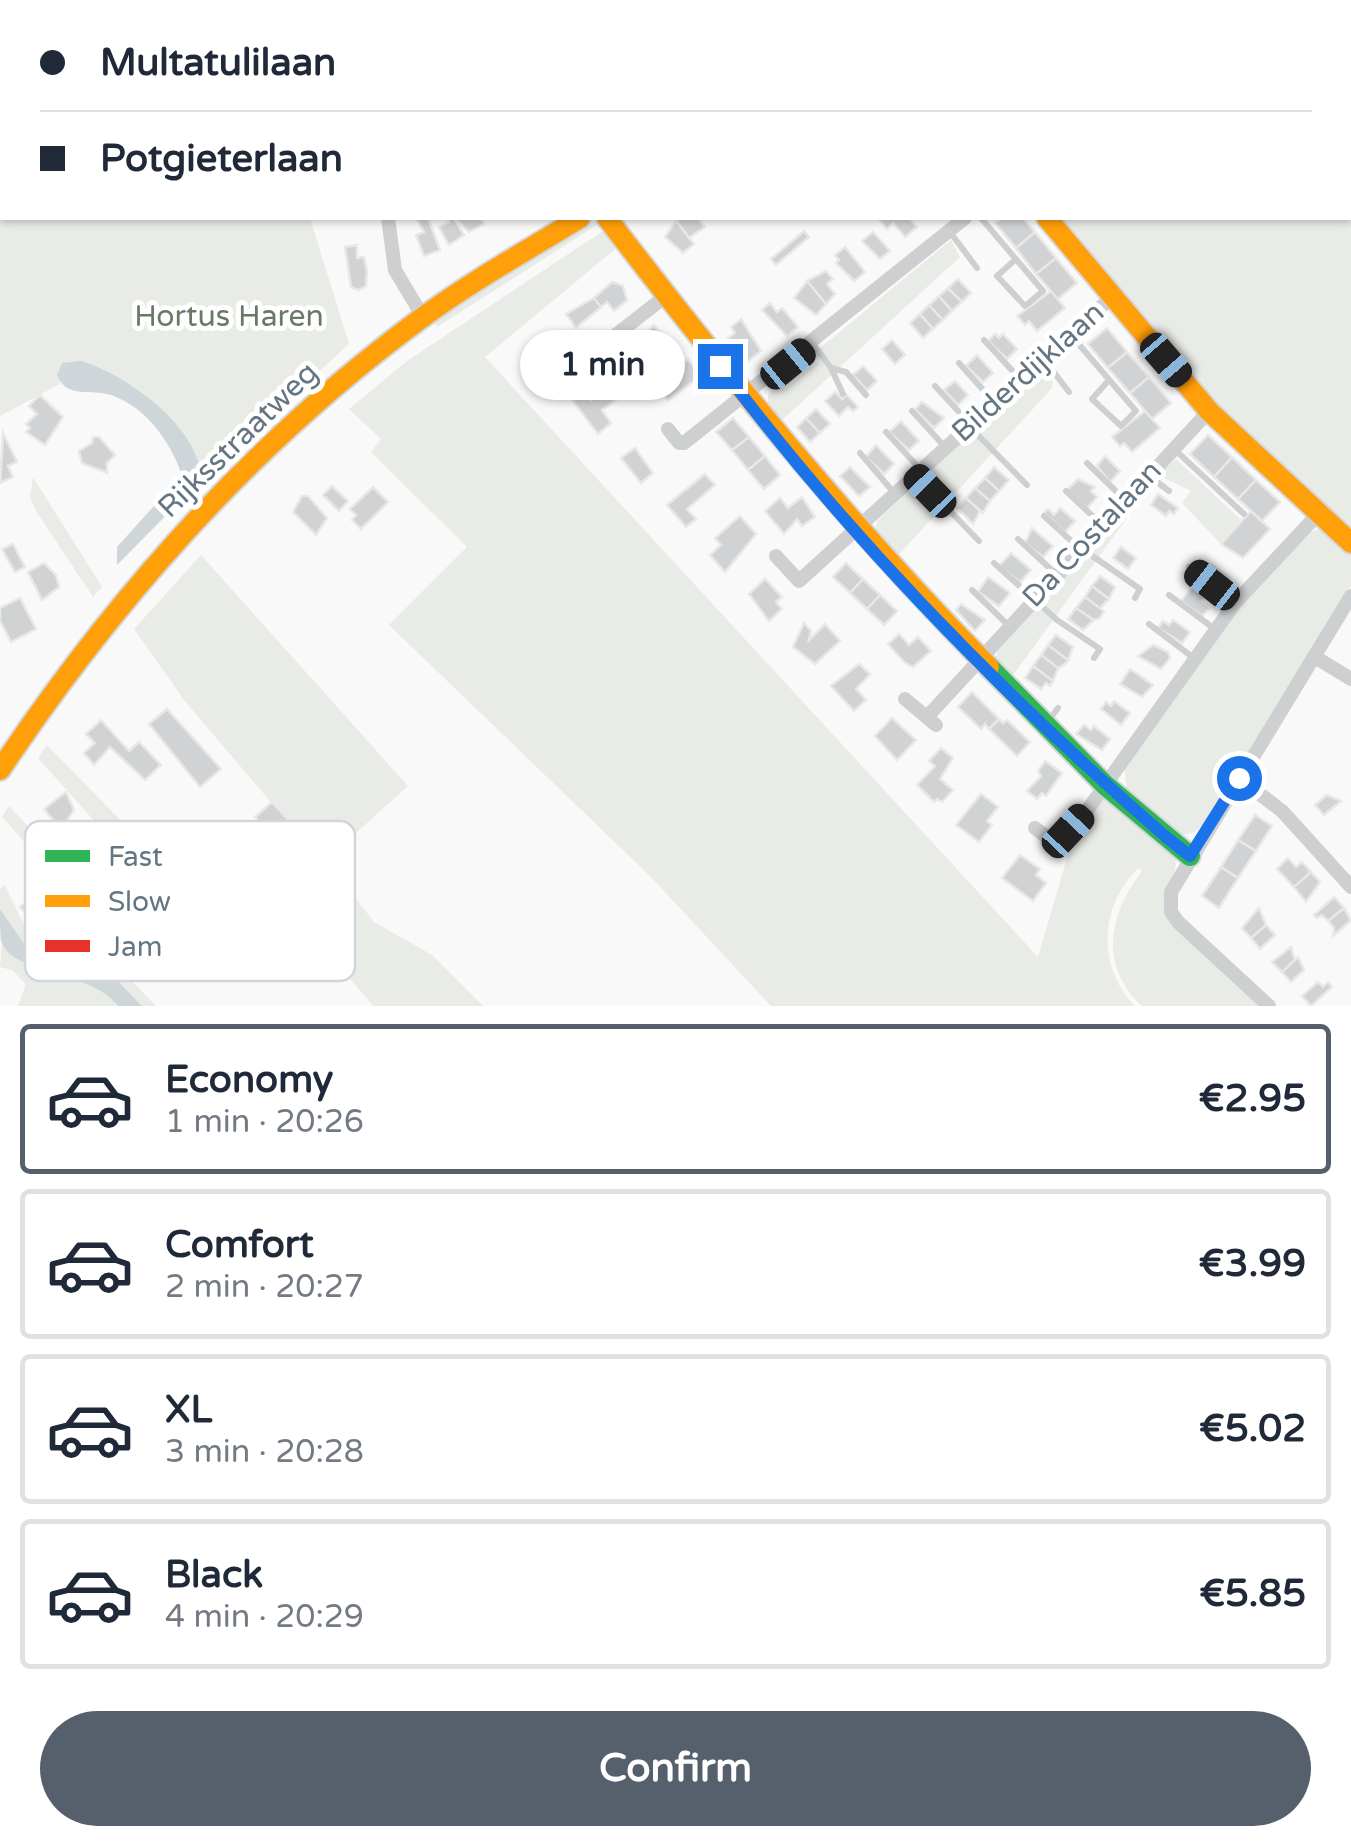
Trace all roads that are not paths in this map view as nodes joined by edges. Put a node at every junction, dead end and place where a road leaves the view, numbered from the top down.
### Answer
1 (388, 220) edge
2 (577, 220) edge
3 (609, 220) edge
4 (962, 220) edge
5 (983, 220) edge
6 (1049, 220) edge
7 (949, 230) junction
8 (1016, 258) junction
9 (976, 268) dead end
10 (667, 295) junction
11 (1112, 297) junction
12 (423, 318) junction
13 (1069, 333) junction
14 (984, 340) dead end
15 (813, 344) junction
16 (589, 356) dead end
17 (1042, 357) junction
18 (959, 362) dead end
19 (831, 368) junction
20 (1019, 378) junction
21 (1108, 380) junction
22 (935, 386) dead end
23 (1069, 392) dead end
24 (843, 394) dead end
25 (866, 395) dead end
26 (744, 398) junction
27 (994, 402) junction
28 (912, 411) dead end
29 (1210, 411) junction
30 (969, 425) junction
31 (668, 429) dead end
32 (886, 432) dead end
33 (945, 447) junction
34 (1172, 447) junction
35 (860, 453) dead end
36 (1087, 463) dead end
37 (918, 472) junction
38 (1148, 474) junction
39 (1027, 485) dead end
40 (1169, 491) dead end
41 (1066, 492) dead end
42 (894, 494) junction
43 (1124, 499) junction
44 (1244, 514) dead end
45 (1318, 514) junction
46 (1044, 516) dead end
47 (1101, 524) junction
48 (856, 529) junction
49 (1018, 539) dead end
50 (980, 541) dead end
51 (1351, 543) edge
52 (1079, 548) junction
53 (776, 556) dead end
54 (994, 563) dead end
55 (1189, 567) dead end
56 (1056, 574) junction
57 (972, 590) dead end
58 (1170, 595) dead end
59 (1351, 596) edge
60 (1135, 598) dead end
61 (1032, 599) junction
62 (1235, 603) junction
63 (1149, 624) dead end
64 (1008, 625) junction
65 (1216, 630) junction
66 (1315, 657) junction
67 (1094, 658) dead end
68 (1195, 659) junction
69 (978, 660) junction
70 (1351, 679) edge
71 (905, 698) dead end
72 (0, 770) edge
73 (1239, 778) junction
74 (1106, 785) junction
75 (1035, 828) dead end
76 (1190, 856) junction
77 (1351, 888) edge
78 (1269, 1006) edge

1 - 12 street
2 - 12 street, Rijksstraatweg
3 - 10 street
4 - 7 street
5 - 8 lane
6 - 11 street
7 - 9 lane
7 - 15 street
8 - 8 lane
10 - 16 street
10 - 26 street
11 - 13 street, Bilderdijklaan
11 - 29 street
12 - 72 street, Rijksstraatweg
13 - 17 street, Bilderdijklaan
13 - 21 lane
14 - 20 lane
15 - 19 lane
15 - 26 street
17 - 20 street, Bilderdijklaan
17 - 23 lane
18 - 27 lane
19 - 24 lane
19 - 25 lane
20 - 27 street, Bilderdijklaan
21 - 21 lane
22 - 30 lane
26 - 31 street
26 - 48 street
27 - 30 street, Bilderdijklaan
28 - 33 lane
29 - 34 street, Da Costalaan
29 - 45 street
30 - 33 street, Bilderdijklaan
30 - 39 lane
32 - 37 lane
33 - 37 street, Bilderdijklaan
34 - 38 street, Da Costalaan
34 - 44 lane
35 - 42 lane
36 - 43 lane
37 - 42 street, Bilderdijklaan
37 - 50 lane
38 - 40 lane
38 - 43 street, Da Costalaan
41 - 47 lane
42 - 48 street, Bilderdijklaan
43 - 47 street, Da Costalaan
45 - 51 street
45 - 62 street
46 - 52 lane
47 - 52 street, Da Costalaan
48 - 53 street, Bilderdijklaan
48 - 69 street
49 - 56 lane
52 - 56 street, Da Costalaan
52 - 60 lane
54 - 61 lane
55 - 62 lane
56 - 61 street, Da Costalaan
57 - 64 lane
58 - 65 lane
59 - 66 street
61 - 64 street, Da Costalaan
61 - 67 lane
62 - 65 street
63 - 68 lane
64 - 69 street, Da Costalaan
65 - 68 street
66 - 70 street
66 - 73 street
68 - 74 street
69 - 71 street, Da Costalaan
69 - 74 street
73 - 76 street
73 - 77 street
74 - 75 street
74 - 76 street
76 - 78 street

